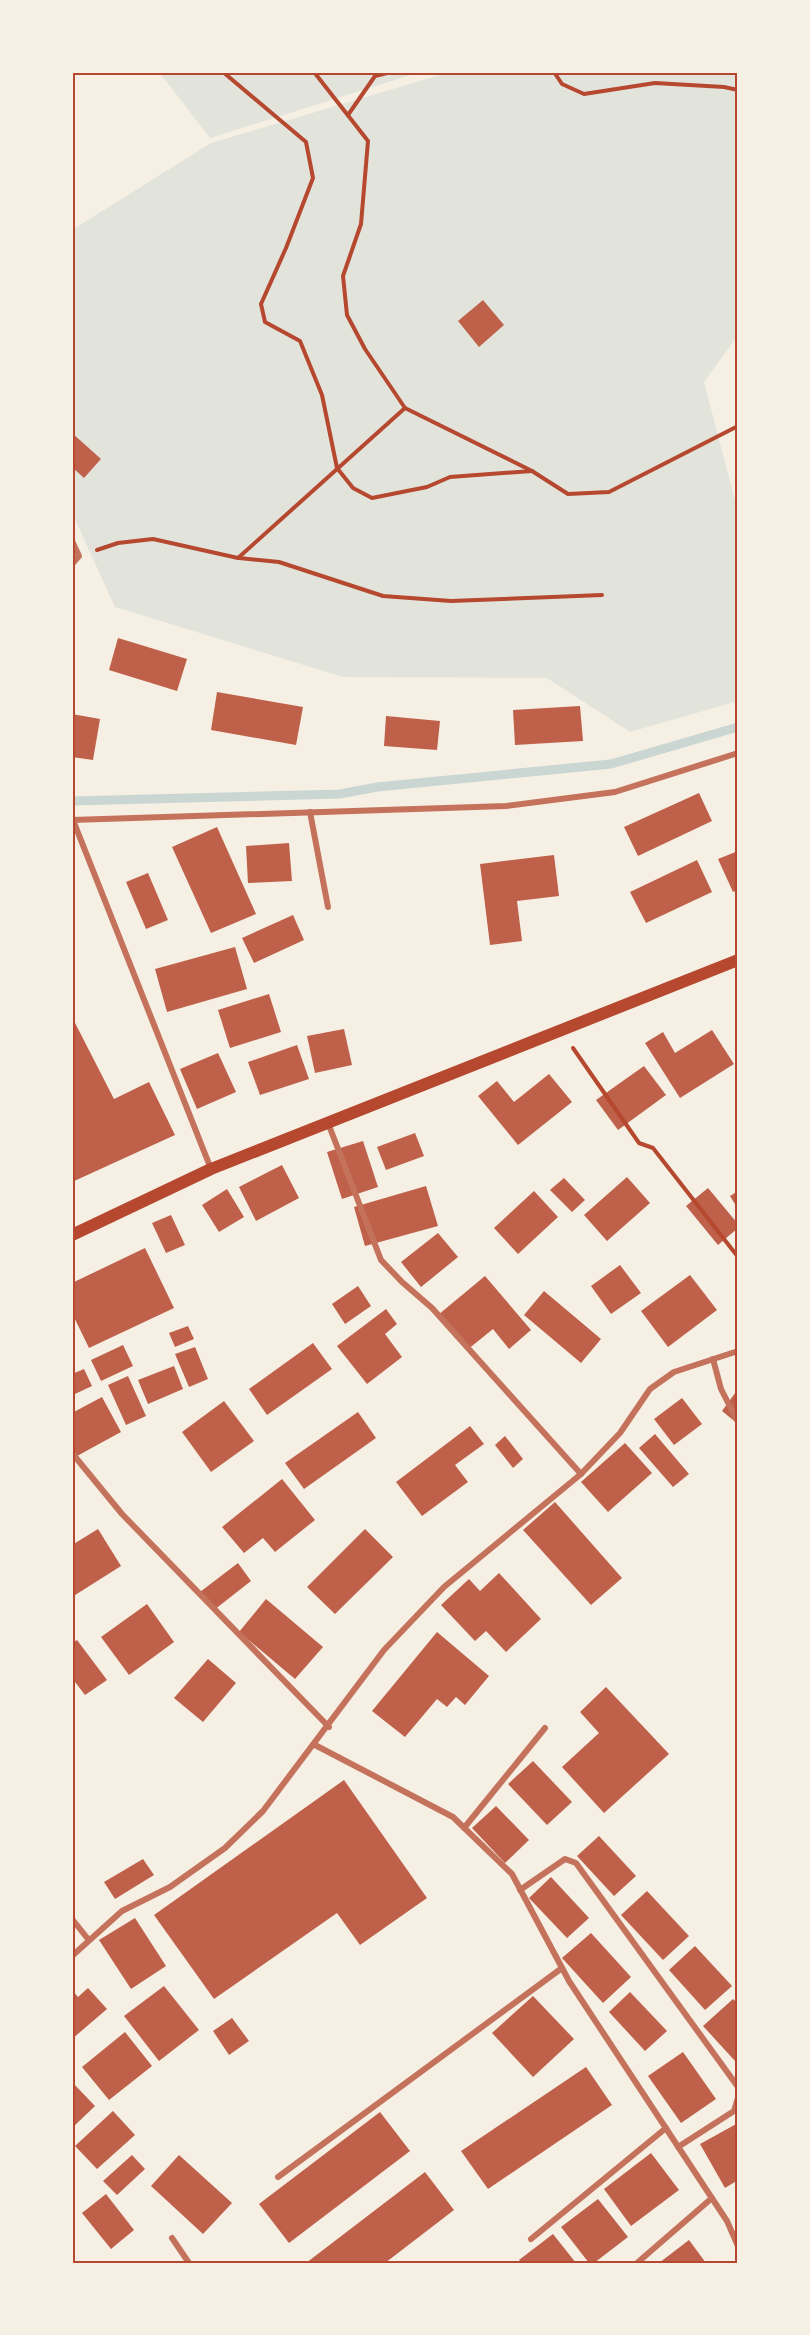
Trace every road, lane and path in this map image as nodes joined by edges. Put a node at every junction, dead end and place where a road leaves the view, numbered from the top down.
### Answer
1 (223, 72) edge
2 (314, 72) edge
3 (391, 72) edge
4 (554, 72) edge
5 (738, 90) edge
6 (348, 115) junction
7 (405, 408) junction
8 (738, 426) edge
9 (337, 468) junction
10 (532, 471) junction
11 (72, 541) edge
12 (79, 556) junction
13 (238, 558) junction
14 (72, 564) edge
15 (602, 595) dead end
16 (738, 753) edge
17 (310, 812) junction
18 (73, 820) edge
19 (328, 907) dead end
20 (738, 960) edge
21 (560, 1030) junction
22 (328, 1122) junction
23 (211, 1169) junction
24 (72, 1234) edge
25 (738, 1257) edge
26 (738, 1351) edge
27 (713, 1359) junction
28 (738, 1422) edge
29 (72, 1453) edge
30 (581, 1474) junction
31 (329, 1726) junction
32 (545, 1728) dead end
33 (315, 1745) junction
34 (464, 1828) junction
35 (520, 1890) junction
36 (72, 1919) edge
37 (88, 1939) junction
38 (72, 1956) edge
39 (562, 1968) junction
40 (738, 2087) edge
41 (738, 2098) edge
42 (666, 2128) junction
43 (678, 2146) junction
44 (278, 2177) dead end
45 (712, 2198) junction
46 (172, 2238) dead end
47 (531, 2239) dead end
48 (738, 2246) edge
49 (184, 2262) edge
50 (637, 2263) edge

1 - 9 path
2 - 6 path
3 - 6 path
4 - 5 path
6 - 7 path
7 - 9 path
7 - 10 path
8 - 10 path
9 - 10 path
9 - 13 path
11 - 12 street
12 - 13 path
12 - 14 street
13 - 15 path
16 - 17 street
17 - 18 street
17 - 19 street
18 - 23 street
20 - 21 main road
21 - 22 main road
21 - 25 path
22 - 23 main road
22 - 30 street
23 - 24 main road
26 - 27 street
27 - 28 street
27 - 30 street
29 - 31 street
30 - 31 street
31 - 33 street
32 - 34 street
33 - 34 street
33 - 37 street
34 - 35 street
35 - 39 street
35 - 40 street
36 - 37 street
37 - 38 street
39 - 42 street
39 - 44 street
41 - 43 street
42 - 43 street
42 - 47 street
43 - 45 street
45 - 48 street
45 - 50 street
46 - 49 street

